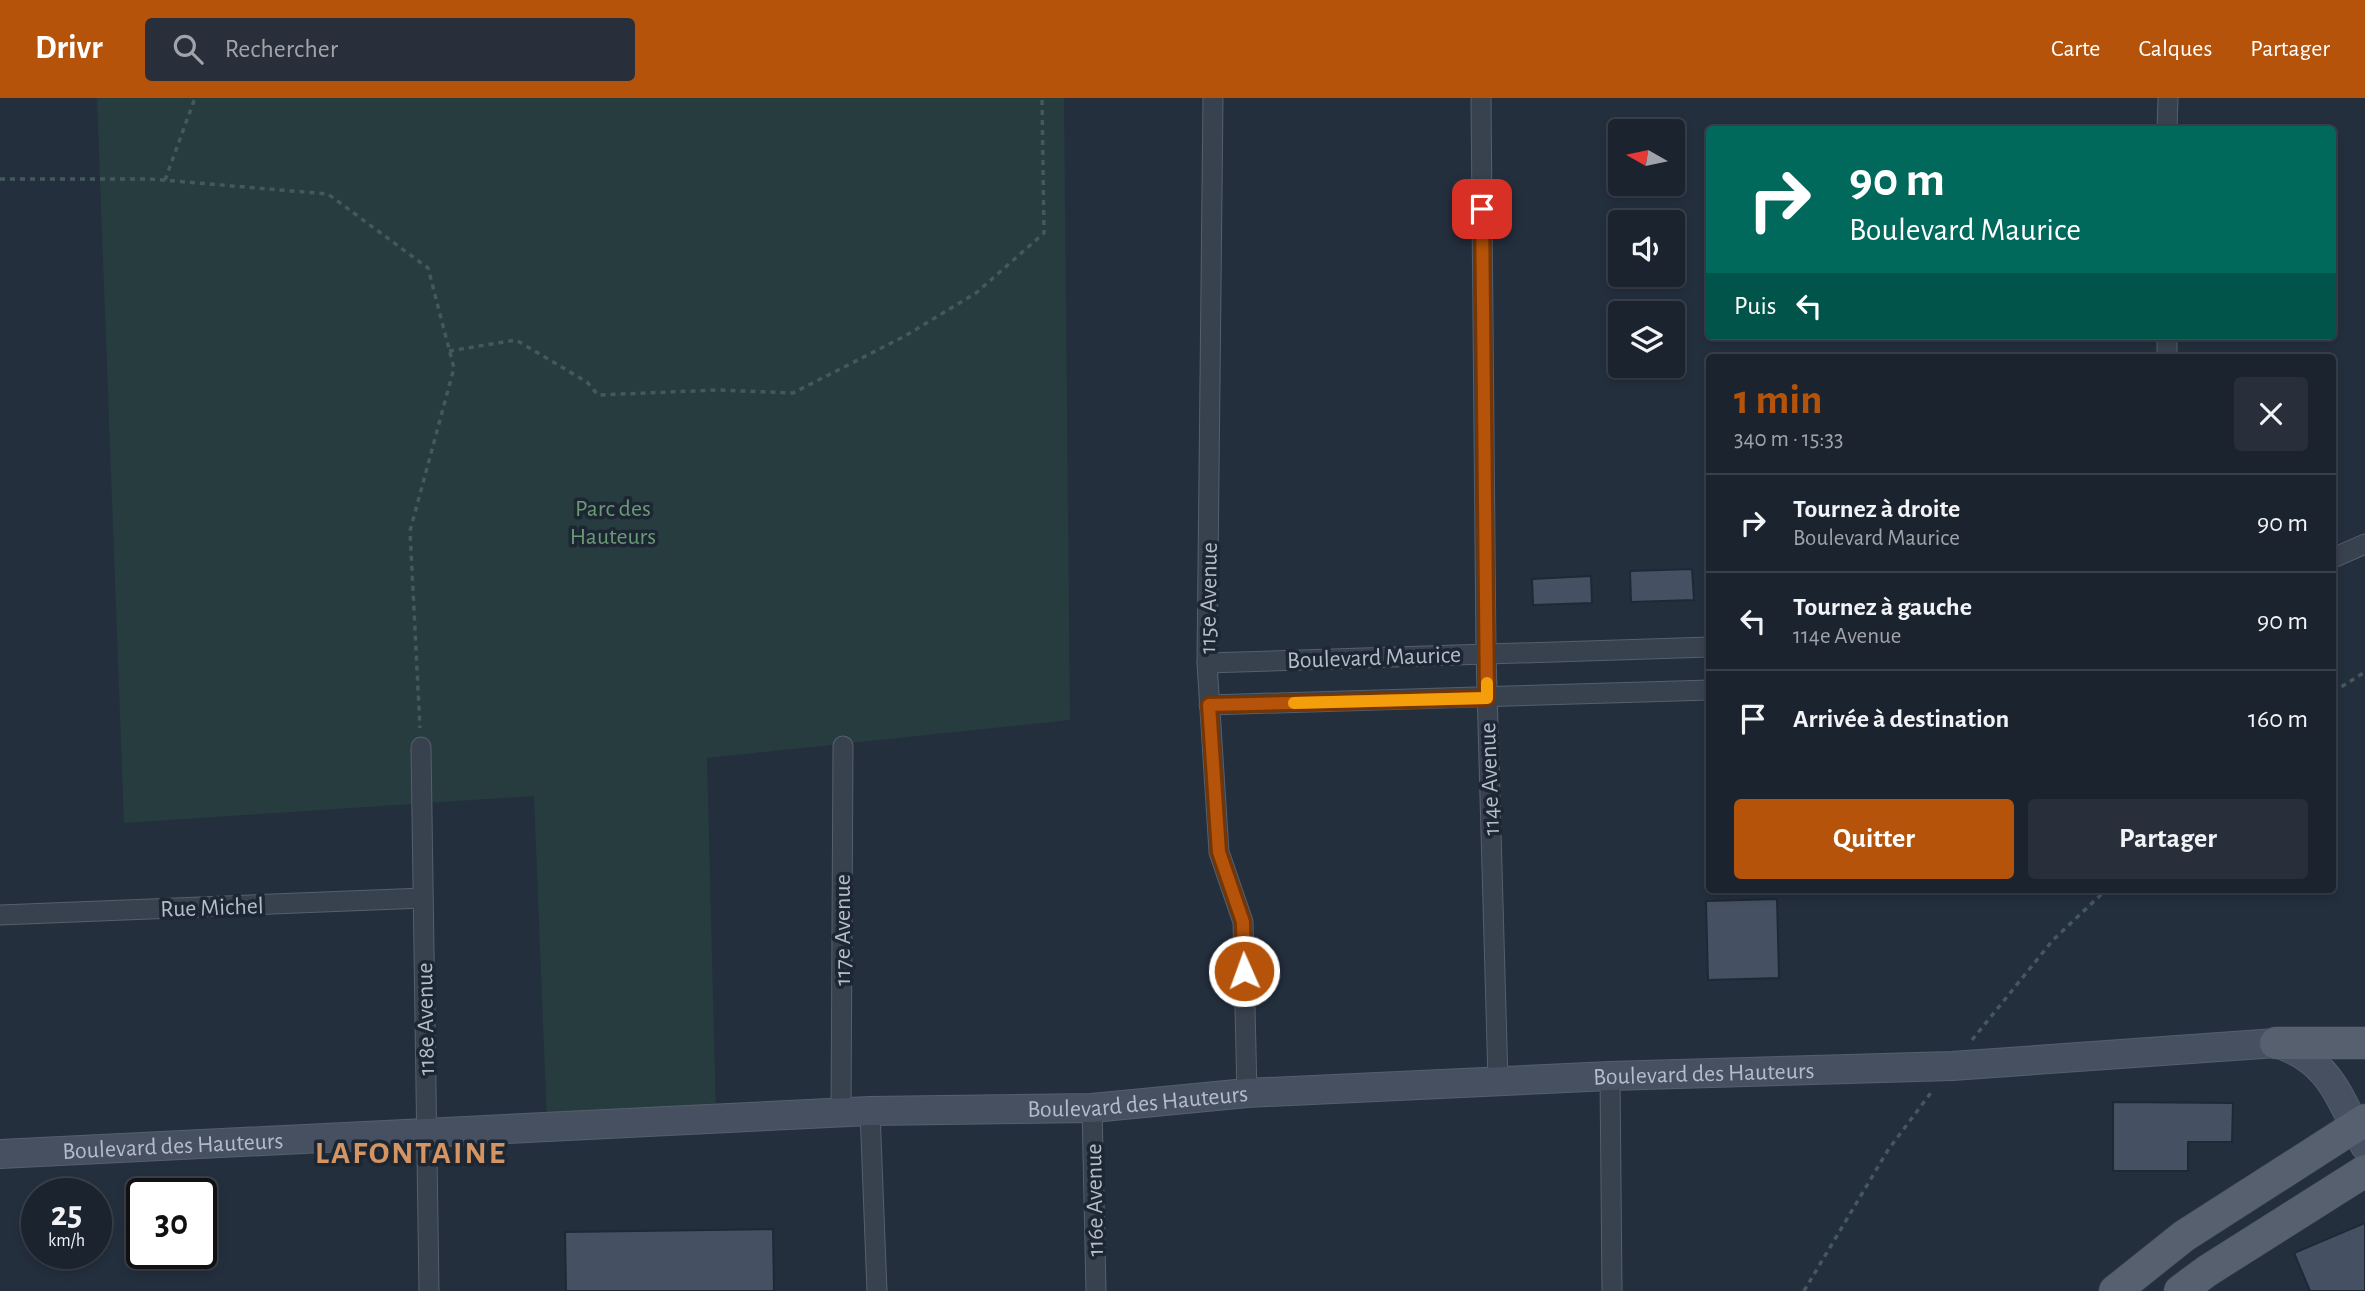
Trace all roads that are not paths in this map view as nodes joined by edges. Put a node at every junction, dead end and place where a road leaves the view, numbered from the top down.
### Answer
1 (1213, 98) edge
2 (1481, 98) edge
3 (2168, 98) edge
4 (2167, 126) edge
5 (2365, 544) edge
6 (2336, 557) edge
7 (1706, 647) edge
8 (1486, 653) junction
9 (1207, 663) junction
10 (1706, 690) edge
11 (1487, 698) junction
12 (1209, 705) junction
13 (843, 746) dead end
14 (421, 747) road end
15 (423, 898) junction
16 (0, 915) edge
17 (2276, 1043) junction
18 (2365, 1043) edge
19 (1610, 1076) junction
20 (1498, 1081) junction
21 (1247, 1093) junction
22 (1092, 1108) junction
23 (870, 1111) junction
24 (842, 1113) junction
25 (2361, 1131) edge
26 (426, 1133) junction
27 (0, 1154) edge
28 (2365, 1171) edge
29 (429, 1291) edge
30 (877, 1291) edge
31 (1096, 1291) edge
32 (1612, 1291) edge
33 (2115, 1291) edge
34 (2180, 1291) edge

1 - 9 street, 115e Avenue
2 - 8 street, 114e Avenue
3 - 4 street
5 - 6 street
7 - 8 street, Boulevard Maurice
8 - 9 street, Boulevard Maurice
8 - 11 street, 114e Avenue
9 - 12 street, 115e Avenue
10 - 11 street, Boulevard Maurice
11 - 12 street, Boulevard Maurice
11 - 20 street, 114e Avenue
12 - 21 street, 115e Avenue
13 - 24 street, 117e Avenue
14 - 15 street, 118e Avenue
15 - 16 street, Rue Michel
15 - 26 street, 118e Avenue
17 - 18 main road
17 - 19 main road, Boulevard des Hauteurs
17 - 25 main road
19 - 20 main road, Boulevard des Hauteurs
19 - 32 street
20 - 21 main road, Boulevard des Hauteurs
21 - 22 main road, Boulevard des Hauteurs
22 - 23 main road, Boulevard des Hauteurs
22 - 31 street, 116e Avenue
23 - 24 main road, Boulevard des Hauteurs
23 - 30 street
24 - 26 main road, Boulevard des Hauteurs
25 - 33 main road
26 - 27 main road, Boulevard des Hauteurs
26 - 29 street, 118e Avenue
28 - 34 main road

